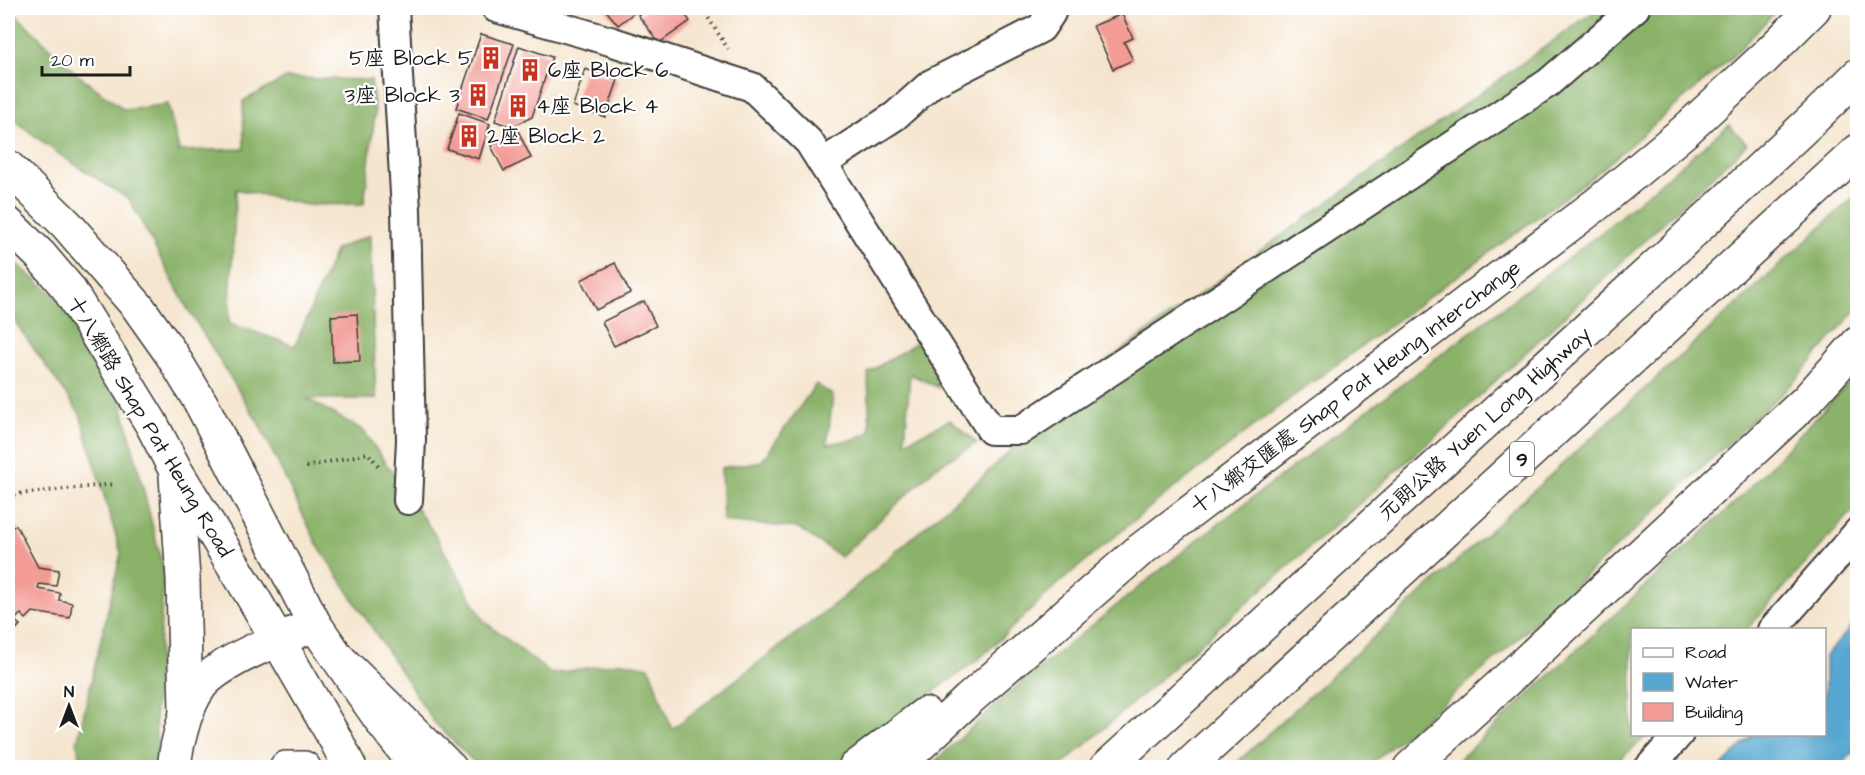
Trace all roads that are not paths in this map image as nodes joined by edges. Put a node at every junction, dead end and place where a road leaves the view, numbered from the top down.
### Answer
1 (394, 8) edge
2 (496, 8) edge
3 (1052, 8) edge
4 (1635, 8) edge
5 (1814, 8) edge
6 (1857, 75) edge
7 (1857, 151) edge
8 (823, 163) junction
9 (8, 167) edge
10 (8, 224) edge
11 (1857, 343) edge
12 (176, 471) junction
13 (408, 500) road end
14 (1857, 532) edge
15 (1139, 550) junction
16 (315, 625) junction
17 (1774, 628) edge
18 (277, 640) junction
19 (340, 660) junction
20 (186, 712) junction
21 (1678, 736) edge
22 (175, 768) edge
23 (286, 768) edge
24 (304, 768) edge
25 (350, 768) edge
26 (418, 768) edge
27 (450, 768) edge
28 (855, 768) edge
29 (895, 768) edge
30 (1106, 768) edge
31 (1186, 768) edge
32 (1410, 768) edge
33 (1649, 768) edge

1 - 13 street
2 - 8 street
3 - 8 street
4 - 8 street
5 - 15 main road, 十八鄉交匯處 Shap Pat Heung Interchange
6 - 30 main road, 元朗公路 Yuen Long Highway
7 - 31 main road, 9
9 - 16 main road, 十八鄉路 Shap Pat Heung Road
10 - 12 main road, 十八鄉路 Shap Pat Heung Road
11 - 32 main road
12 - 18 main road, 十八鄉路 Shap Pat Heung Road
12 - 20 main road
14 - 17 street
15 - 28 main road
15 - 29 main road, 十八鄉交匯處 Shap Pat Heung Interchange
16 - 18 main road
16 - 19 main road
18 - 20 main road
18 - 25 main road
19 - 26 main road
19 - 27 main road
20 - 22 main road
21 - 33 street
23 - 24 main road

